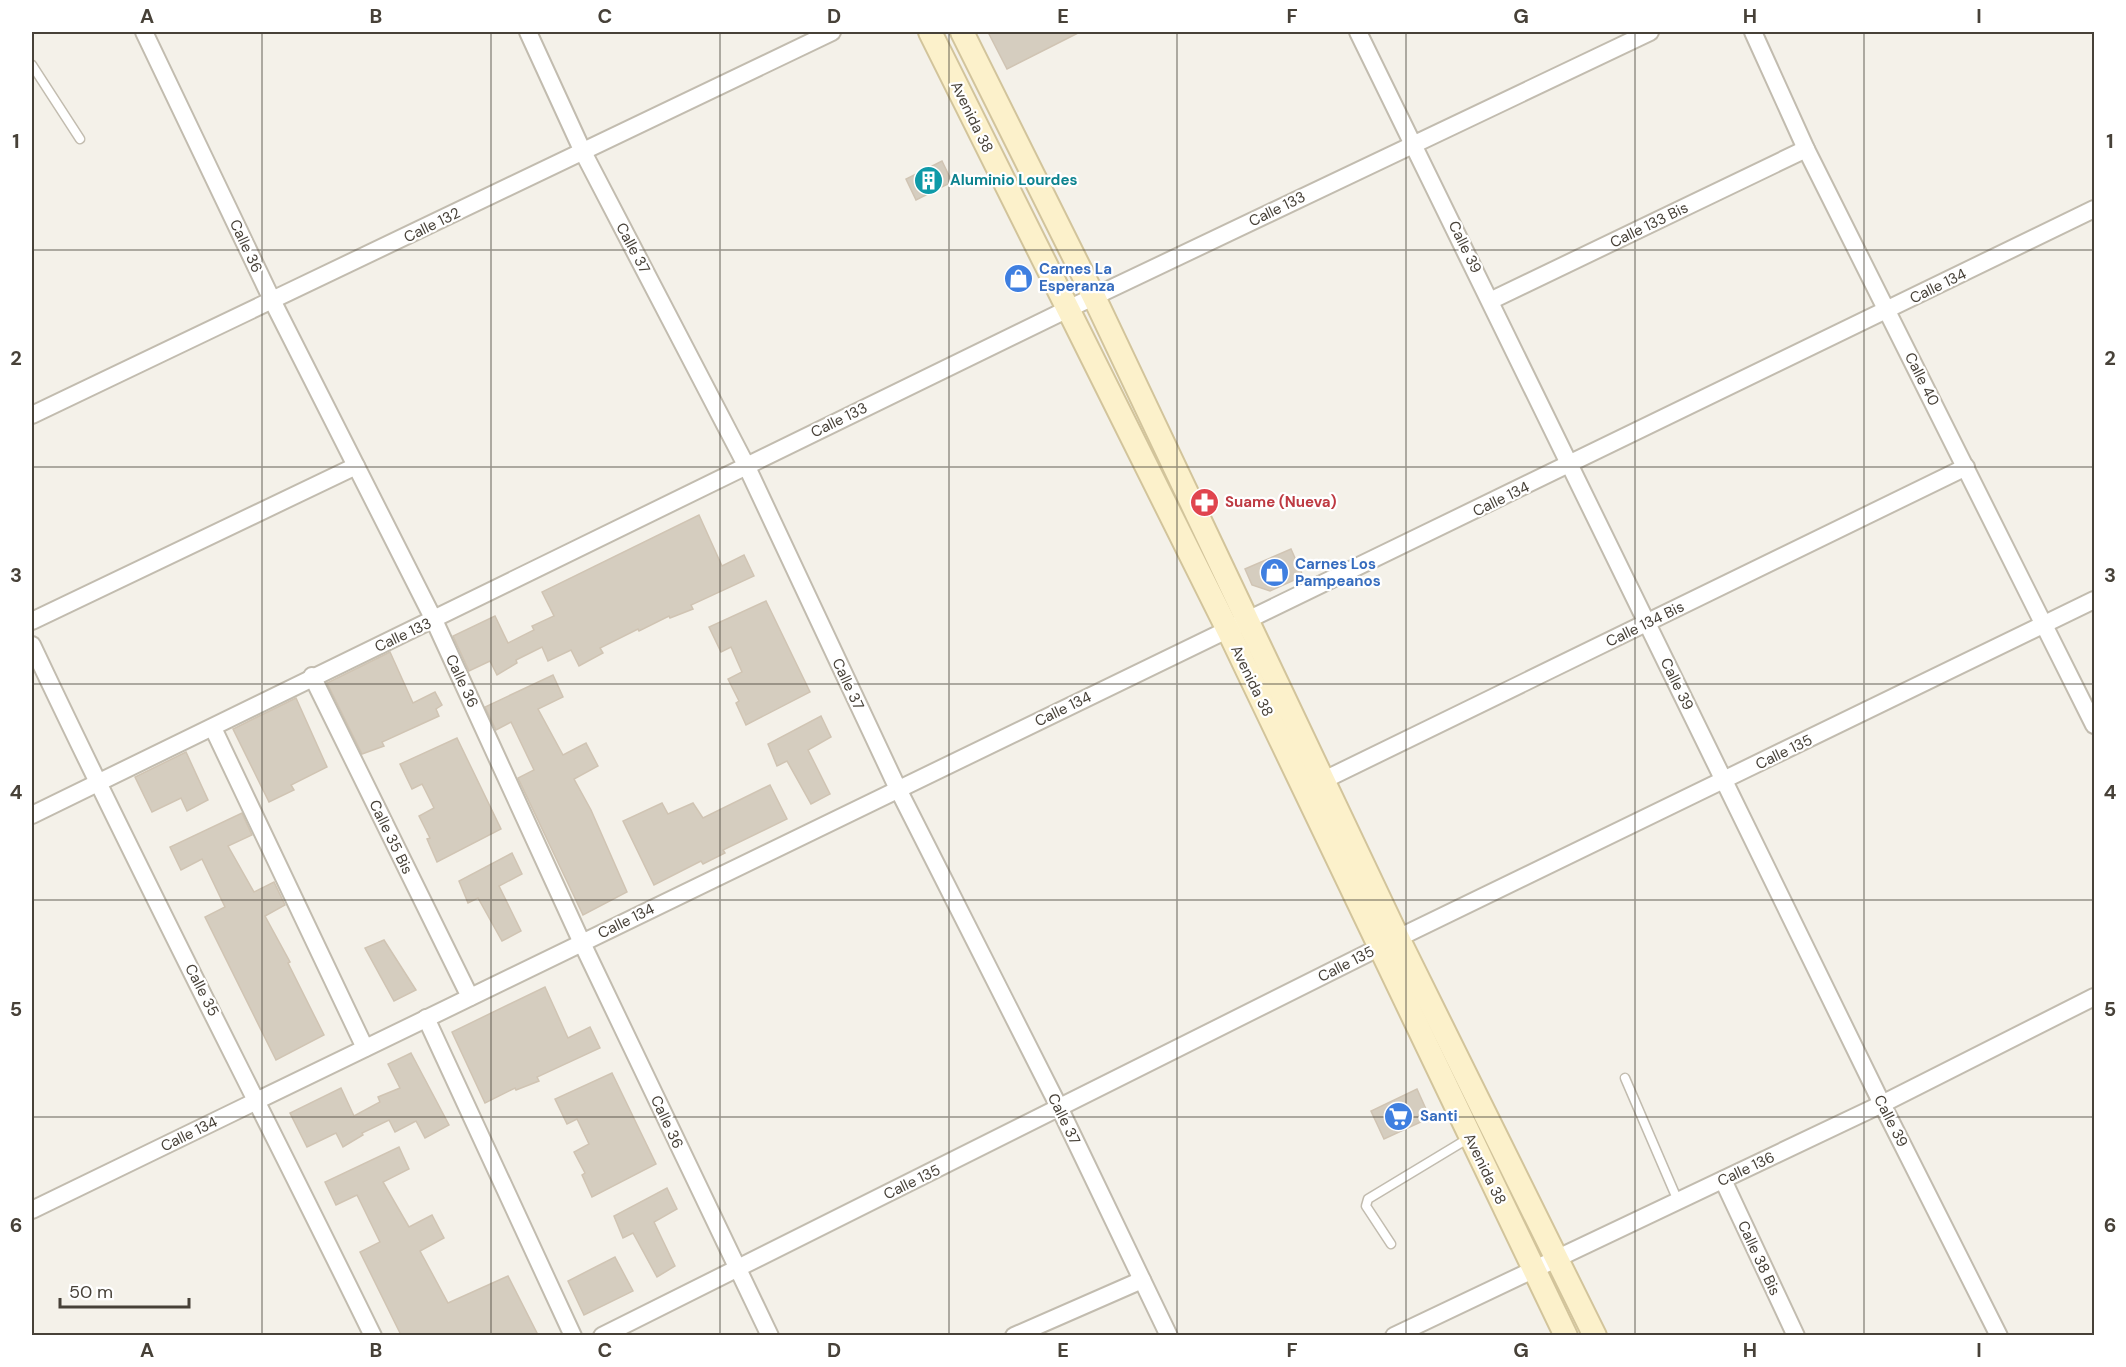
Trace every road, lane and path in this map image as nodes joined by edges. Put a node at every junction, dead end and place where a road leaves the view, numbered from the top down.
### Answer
1 (144, 32) edge
2 (528, 32) edge
3 (832, 32) edge
4 (930, 32) edge
5 (962, 32) edge
6 (1358, 32) edge
7 (1650, 32) edge
8 (1753, 32) edge
9 (32, 65) edge
10 (80, 139) dead end
11 (1413, 143) junction
12 (1806, 149) junction
13 (583, 152) junction
14 (2094, 209) edge
15 (1094, 297) junction
16 (1492, 300) junction
17 (273, 302) junction
18 (1068, 309) junction
19 (1888, 311) junction
20 (32, 416) edge
21 (746, 465) junction
22 (1570, 465) junction
23 (356, 466) junction
24 (1966, 467) junction
25 (2094, 600) edge
26 (434, 620) junction
27 (1248, 620) junction
28 (32, 621) edge
29 (1648, 623) junction
30 (2045, 624) junction
31 (1228, 630) junction
32 (32, 645) edge
33 (312, 676) junction
34 (2094, 725) edge
35 (213, 728) junction
36 (1324, 780) junction
37 (1724, 781) junction
38 (97, 784) junction
39 (898, 789) junction
40 (32, 815) edge
41 (582, 943) junction
42 (1388, 943) junction
43 (470, 997) junction
44 (2094, 997) edge
45 (426, 1018) junction
46 (365, 1048) junction
47 (1625, 1078) dead end
48 (258, 1100) junction
49 (1882, 1104) junction
50 (1060, 1109) junction
51 (1469, 1138) junction
52 (1723, 1180) junction
53 (1678, 1201) junction
54 (32, 1210) edge
55 (1391, 1244) dead end
56 (1557, 1258) junction
57 (737, 1269) junction
58 (1534, 1269) junction
59 (1142, 1280) junction
60 (1563, 1334) edge
61 (373, 1335) edge
62 (573, 1335) edge
63 (602, 1335) edge
64 (770, 1335) edge
65 (1014, 1335) edge
66 (1169, 1335) edge
67 (1394, 1335) edge
68 (1595, 1335) edge
69 (1796, 1335) edge
70 (1999, 1335) edge

1 - 17 street, Calle 36
2 - 13 street, Calle 37
3 - 13 street, Calle 132
4 - 18 main road, Avenida 38
5 - 15 main road, Avenida 38
6 - 11 street, Calle 39
7 - 11 street, Calle 133
8 - 12 street, Calle 40
9 - 10 lane
11 - 15 street, Calle 133
11 - 16 street, Calle 39
12 - 16 street, Calle 133 Bis
12 - 19 street, Calle 40
13 - 17 street, Calle 132
13 - 21 street, Calle 37
14 - 19 street, Calle 134
15 - 18 street, Calle 133
15 - 27 main road, Avenida 38
16 - 22 street, Calle 39
17 - 20 street, Calle 132
17 - 23 street, Calle 36
18 - 21 street, Calle 133
18 - 31 main road, Avenida 38
19 - 22 street, Calle 134
19 - 24 street, Calle 40
21 - 26 street, Calle 133
21 - 39 street, Calle 37
22 - 27 street, Calle 134
22 - 29 street, Calle 39
23 - 26 street, Calle 36
23 - 28 street
24 - 29 street, Calle 134 Bis
24 - 30 street, Calle 40
25 - 30 street, Calle 135
26 - 33 street, Calle 133
26 - 41 street, Calle 36
27 - 31 street, Calle 134
27 - 36 main road, Avenida 38
29 - 36 street, Calle 134 Bis
29 - 37 street, Calle 39
30 - 34 street, Calle 40
30 - 37 street, Calle 135
31 - 39 street, Calle 134
31 - 42 main road, Avenida 38
32 - 38 street, Calle 35
33 - 35 street, Calle 133
33 - 43 street, Calle 35 Bis
35 - 38 street, Calle 133
35 - 46 street
36 - 42 main road, Avenida 38
37 - 42 street, Calle 135
37 - 49 street, Calle 39
38 - 40 street, Calle 133
38 - 48 street, Calle 35
39 - 41 street, Calle 134
39 - 50 street, Calle 37
41 - 43 street, Calle 134
41 - 57 street, Calle 36
42 - 50 street, Calle 135
42 - 51 main road, Avenida 38
42 - 56 main road, Avenida 38
43 - 45 street, Calle 134
44 - 49 street, Calle 136
45 - 46 street, Calle 134
45 - 62 street
46 - 48 street, Calle 134
47 - 53 lane
48 - 54 street, Calle 134
48 - 61 street, Calle 35
49 - 52 street, Calle 136
49 - 70 street, Calle 39
50 - 57 street, Calle 135
50 - 59 street, Calle 37
51 - 55 lane
51 - 58 main road, Avenida 38
52 - 53 street, Calle 136
52 - 69 street, Calle 38 Bis
53 - 56 street, Calle 136
56 - 58 street, Calle 136
56 - 68 main road, Avenida 38
57 - 63 street, Calle 135
57 - 64 street, Calle 36
58 - 60 main road, Avenida 38
58 - 67 street, Calle 136
59 - 65 street
59 - 66 street, Calle 37

